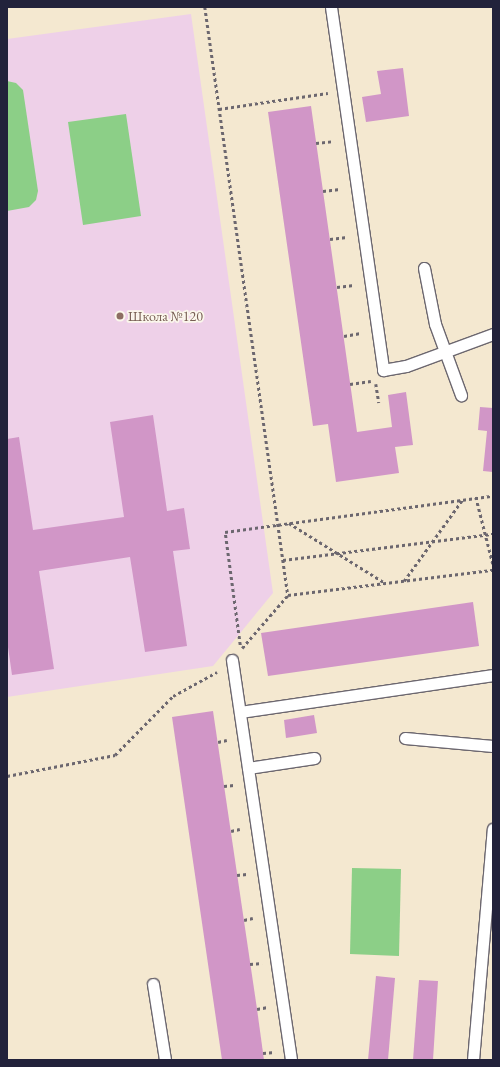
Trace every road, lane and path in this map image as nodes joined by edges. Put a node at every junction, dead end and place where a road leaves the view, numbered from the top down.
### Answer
1 (205, 7) edge
2 (331, 7) edge
3 (334, 92) dead end
4 (219, 108) junction
5 (341, 140) dead end
6 (316, 143) dead end
7 (348, 188) dead end
8 (323, 191) dead end
9 (355, 236) dead end
10 (330, 239) dead end
11 (424, 268) dead end
12 (362, 284) dead end
13 (337, 287) dead end
14 (369, 332) dead end
15 (493, 334) edge
16 (344, 336) dead end
17 (445, 352) junction
18 (375, 380) dead end
19 (350, 384) dead end
20 (461, 395) dead end
21 (493, 496) edge
22 (476, 497) junction
23 (463, 498) junction
24 (289, 523) junction
25 (278, 525) junction
26 (493, 534) edge
27 (486, 535) junction
28 (432, 542) junction
29 (337, 553) junction
30 (283, 560) junction
31 (493, 564) edge
32 (493, 570) edge
33 (404, 581) junction
34 (385, 583) junction
35 (288, 595) junction
36 (240, 650) junction
37 (232, 660) junction
38 (493, 675) edge
39 (240, 712) junction
40 (405, 738) dead end
41 (493, 746) edge
42 (314, 758) dead end
43 (248, 768) junction
44 (7, 776) edge
45 (493, 829) edge
46 (152, 984) dead end
47 (166, 1060) edge
48 (291, 1060) edge
49 (473, 1060) edge

1 - 4 path
2 - 17 lane
3 - 4 path
4 - 25 path
5 - 6 path
7 - 8 path
9 - 10 path
11 - 17 lane
12 - 13 path
14 - 16 path
15 - 17 lane
17 - 20 lane
18 - 19 path
21 - 22 path
22 - 23 path
22 - 27 path
23 - 24 path
23 - 28 path
24 - 25 path
24 - 29 path
25 - 30 path
25 - 36 path
26 - 27 path
27 - 28 path
27 - 31 path
28 - 29 path
28 - 33 path
29 - 30 path
29 - 34 path
30 - 35 path
32 - 33 path
33 - 34 path
34 - 35 path
35 - 36 path
36 - 37 path
37 - 39 lane
37 - 44 path
38 - 39 lane
39 - 43 lane
40 - 41 lane
42 - 43 lane
43 - 48 lane
45 - 49 lane
46 - 47 lane

